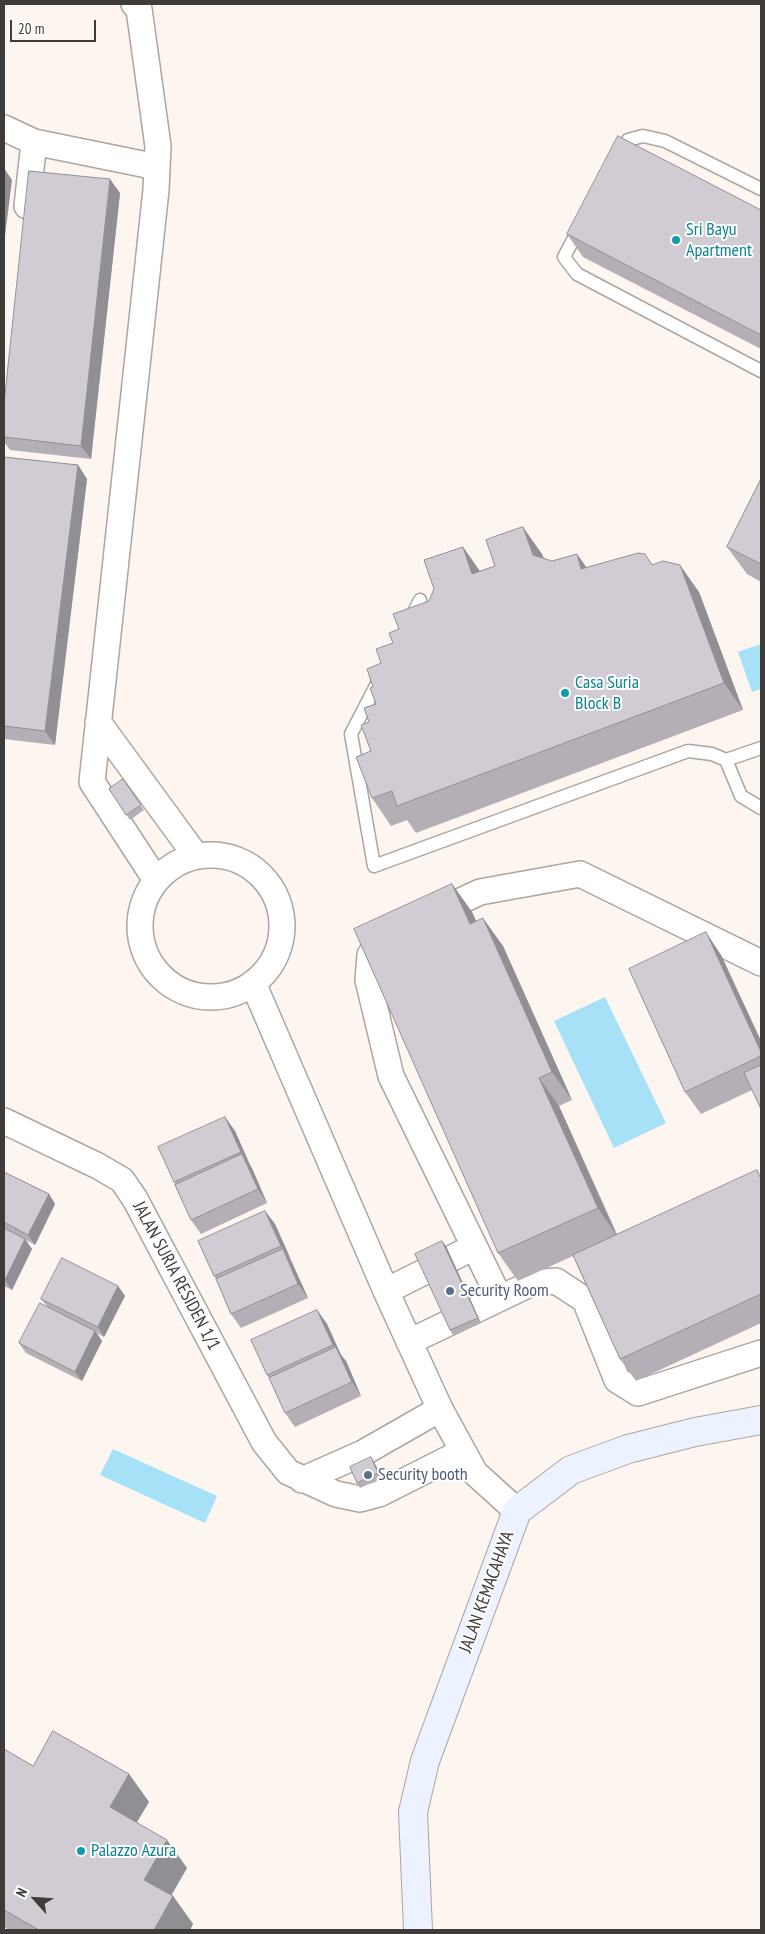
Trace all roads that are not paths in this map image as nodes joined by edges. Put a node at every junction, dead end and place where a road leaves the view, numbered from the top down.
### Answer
1 (134, 4) edge
2 (4, 128) edge
3 (34, 142) junction
4 (157, 166) junction
5 (614, 166) edge
6 (761, 189) edge
7 (587, 216) edge
8 (24, 229) edge
9 (761, 371) edge
10 (420, 600) dead end
11 (403, 633) edge
12 (385, 667) edge
13 (98, 722) junction
14 (761, 748) edge
15 (726, 760) junction
16 (761, 808) edge
17 (196, 856) junction
18 (156, 880) junction
19 (761, 963) edge
20 (253, 983) junction
21 (4, 1121) edge
22 (474, 1247) junction
23 (386, 1291) junction
24 (499, 1297) junction
25 (409, 1342) junction
26 (761, 1353) edge
27 (440, 1410) junction
28 (761, 1420) edge
29 (462, 1452) junction
30 (302, 1480) junction
31 (517, 1511) junction
32 (418, 1930) edge

1 - 4 street
2 - 3 street
3 - 4 street
3 - 8 street
4 - 13 street
5 - 6 lane
7 - 9 lane
10 - 11 lane
12 - 15 lane
13 - 17 street
13 - 18 street
14 - 15 lane
15 - 16 lane
17 - 18 street
17 - 20 street
18 - 20 street
19 - 22 street
20 - 23 street
21 - 30 street, JALAN SURIA RESIDEN 1/1
22 - 23 street
22 - 24 street
23 - 25 street
24 - 25 street
24 - 26 street
25 - 27 street
27 - 29 street
27 - 30 street
28 - 31 street, JALAN KEMACAHAYA
29 - 30 street, JALAN SURIA RESIDEN 1/1
29 - 31 street
31 - 32 street, JALAN KEMACAHAYA

